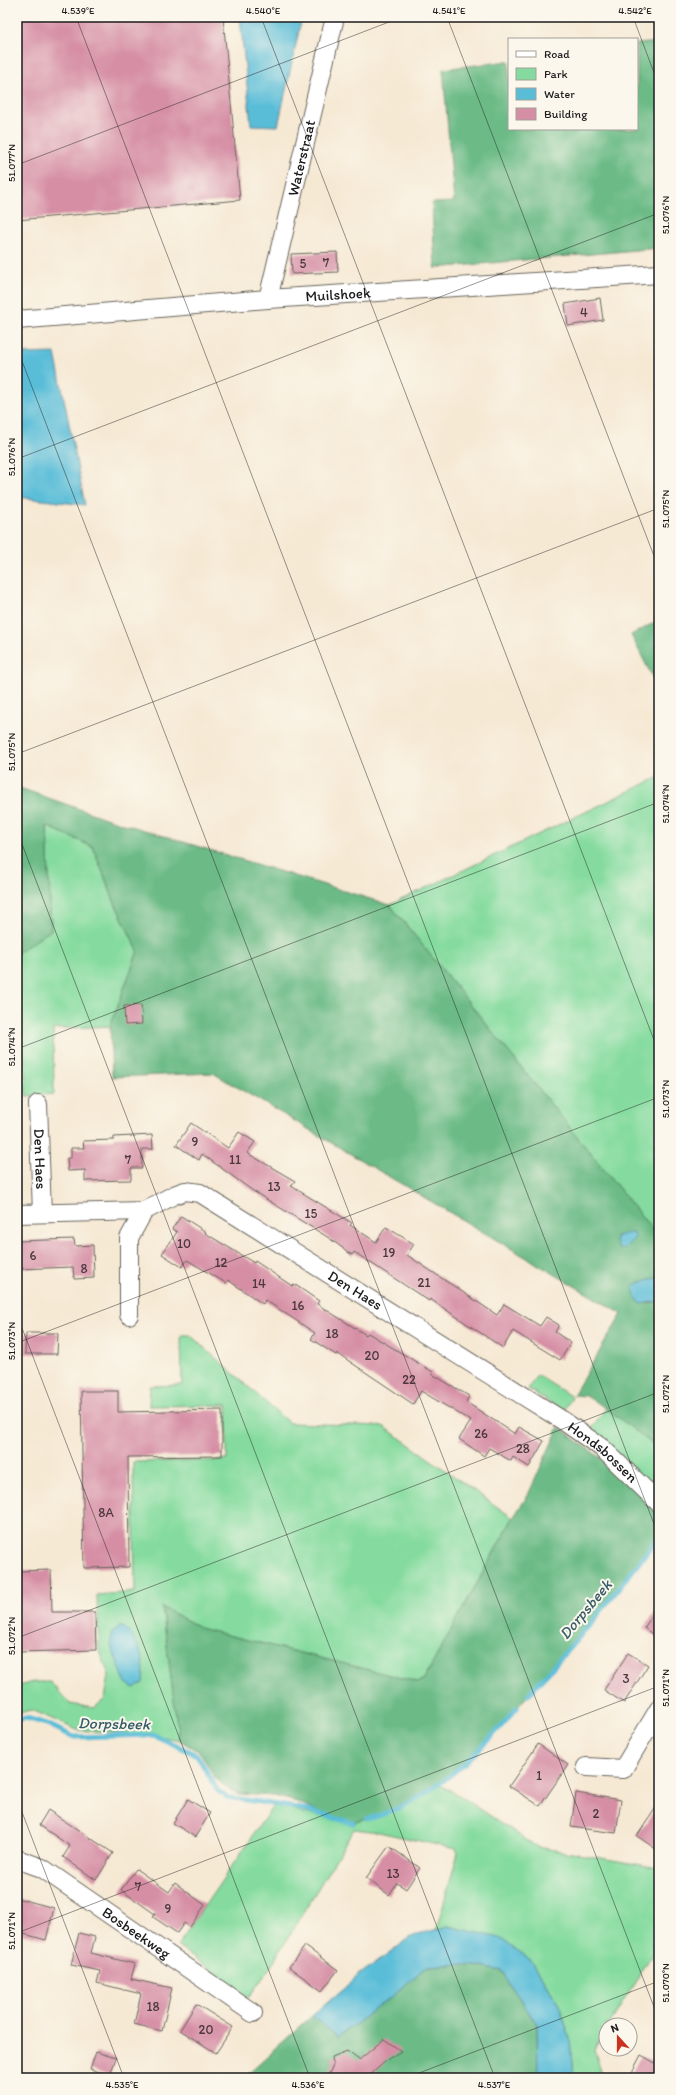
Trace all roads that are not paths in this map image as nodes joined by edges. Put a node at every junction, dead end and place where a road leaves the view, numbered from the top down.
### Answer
1 (336, 17) edge
2 (659, 274) edge
3 (268, 299) junction
4 (17, 320) edge
5 (38, 1104) dead end
6 (144, 1211) junction
7 (42, 1213) junction
8 (17, 1214) edge
9 (129, 1314) dead end
10 (562, 1420) joint
11 (659, 1503) edge
12 (659, 1709) edge
13 (586, 1767) dead end
14 (17, 1859) edge
15 (253, 2013) dead end

1 - 3 street, Waterstraat
2 - 3 street, Muilshoek
3 - 4 street, Muilshoek
5 - 7 street, Den Haes
6 - 7 street, Den Haes
6 - 9 street
6 - 10 street, Den Haes
7 - 8 street, Den Haes
10 - 11 street, Hondsbossen
12 - 13 street
14 - 15 street, Bosbeekweg

